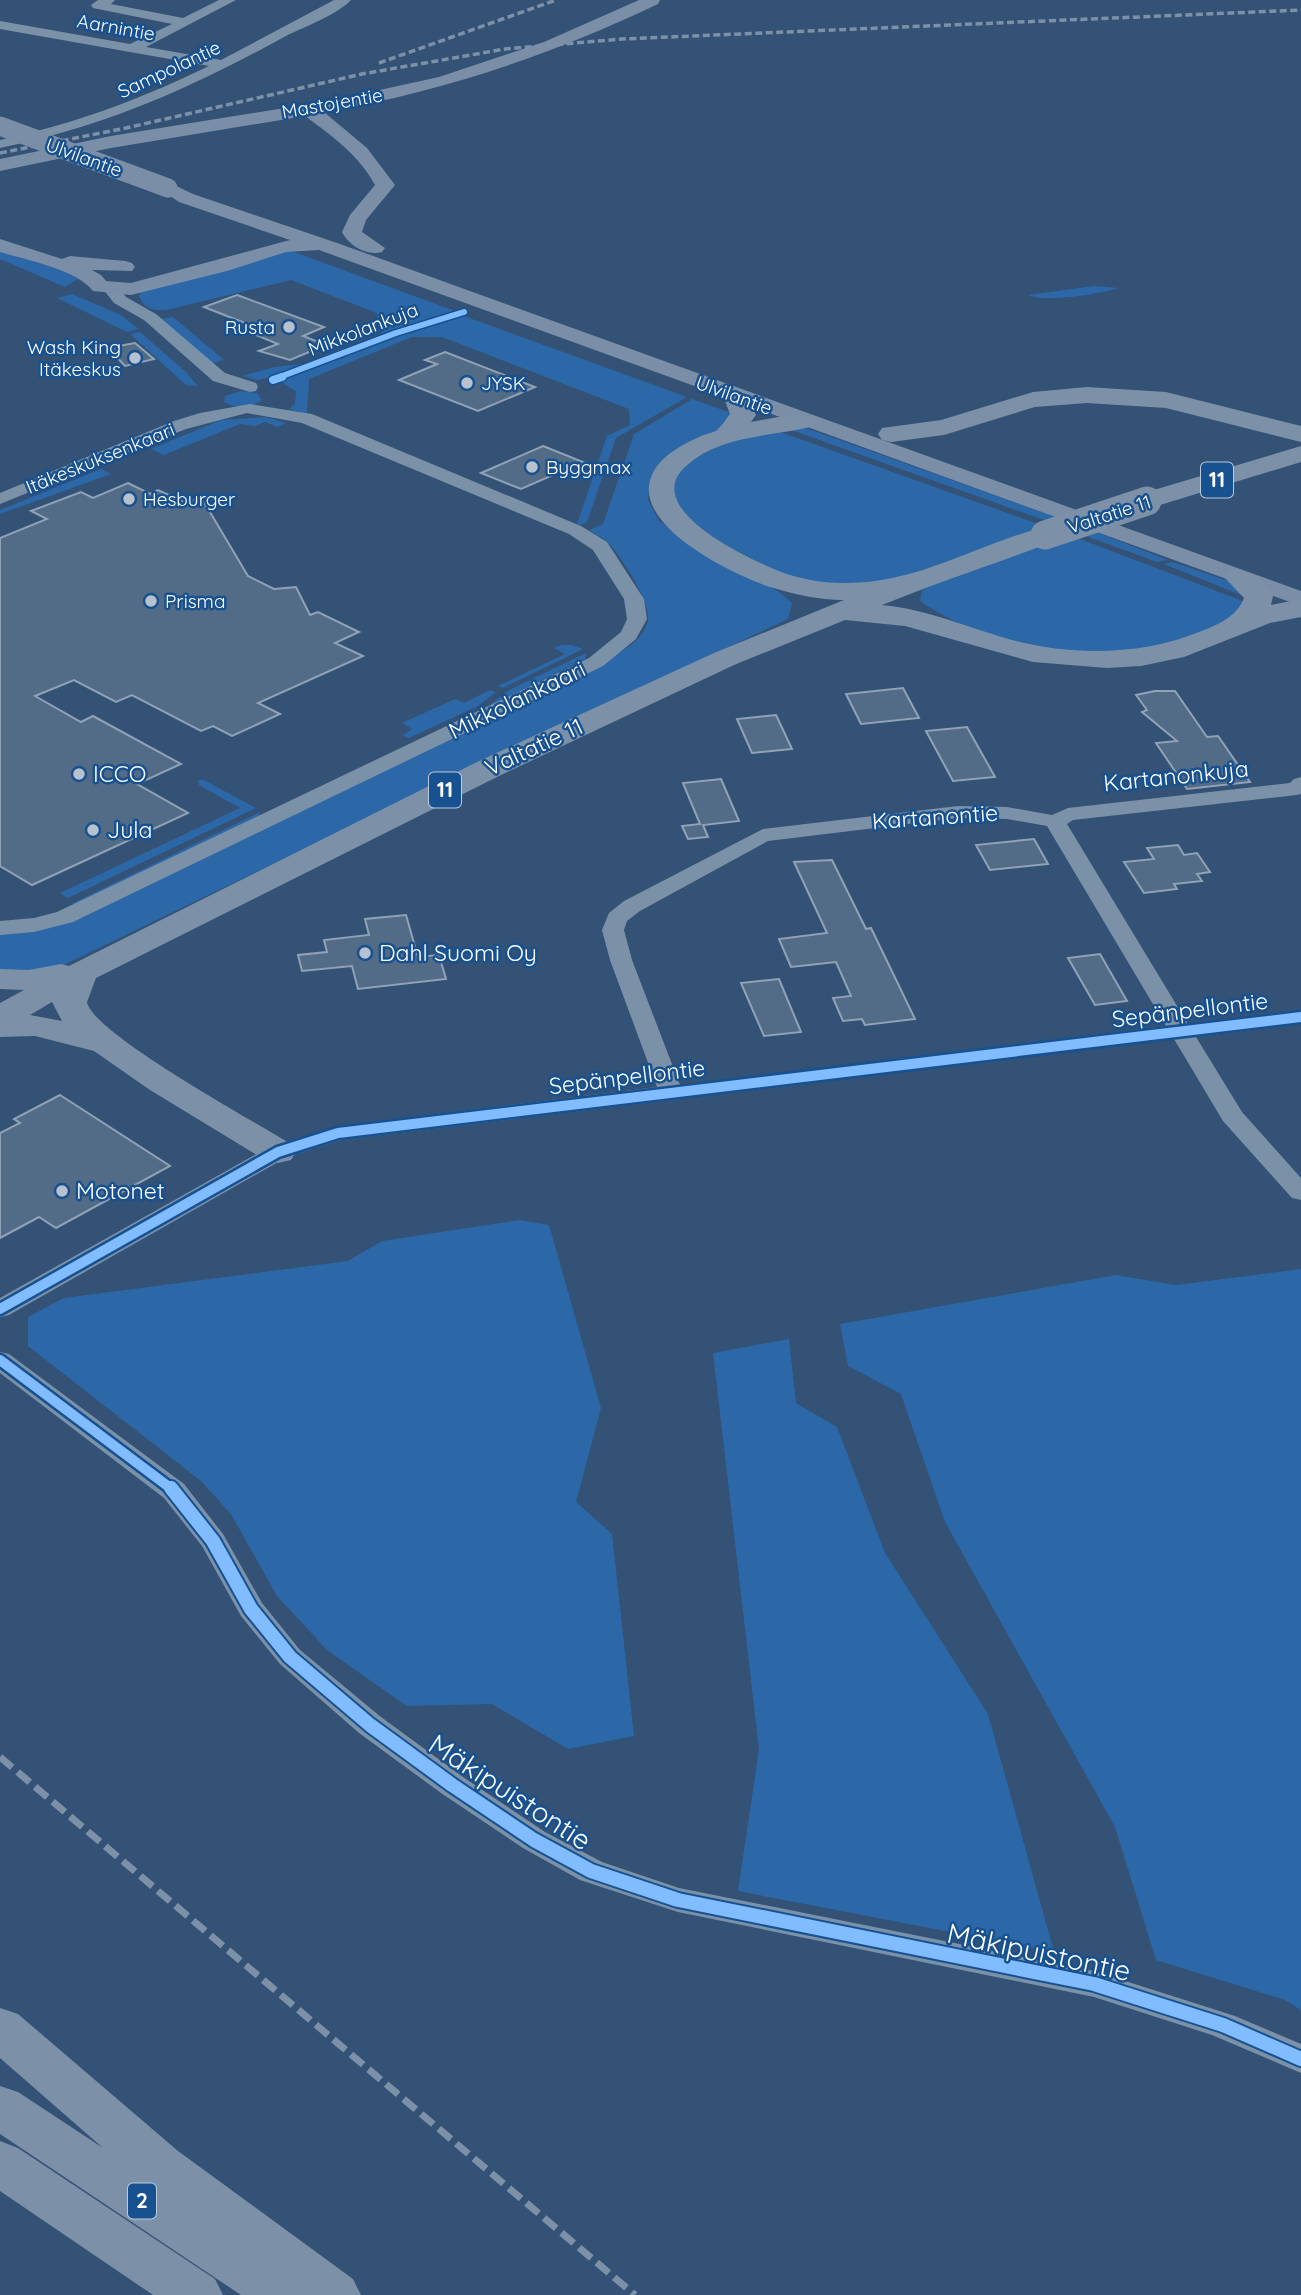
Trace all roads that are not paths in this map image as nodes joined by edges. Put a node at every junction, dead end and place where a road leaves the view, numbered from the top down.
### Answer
1 (108, 0) edge
2 (229, 0) edge
3 (344, 0) edge
4 (652, 0) edge
5 (184, 22) junction
6 (0, 25) edge
7 (131, 49) junction
8 (224, 65) junction
9 (307, 108) junction
10 (0, 126) edge
11 (0, 145) edge
12 (0, 164) edge
13 (366, 208) junction
14 (248, 215) junction
15 (335, 220) dead end
16 (313, 223) dead end
17 (0, 245) edge
18 (333, 248) junction
19 (375, 248) junction
20 (48, 260) junction
21 (137, 283) junction
22 (219, 377) junction
23 (250, 387) junction
24 (736, 396) junction
25 (216, 399) junction
26 (270, 400) junction
27 (245, 410) junction
28 (290, 414) junction
29 (201, 418) junction
30 (806, 421) junction
31 (966, 421) junction
32 (1254, 424) junction
33 (891, 434) junction
34 (1301, 434) edge
35 (726, 435) junction
36 (942, 453) junction
37 (1294, 456) edge
38 (0, 499) edge
39 (1238, 577) junction
40 (776, 580) junction
41 (1301, 583) edge
42 (911, 584) junction
43 (1301, 599) edge
44 (1301, 608) edge
45 (834, 614) junction
46 (943, 625) junction
47 (1238, 625) junction
48 (796, 629) junction
49 (1301, 783) edge
50 (1055, 822) junction
51 (0, 928) edge
52 (91, 968) junction
53 (0, 979) edge
54 (0, 1017) edge
55 (1301, 1017) edge
56 (0, 1027) edge
57 (1180, 1032) junction
58 (104, 1044) junction
59 (671, 1093) junction
60 (278, 1152) junction
61 (1301, 1193) edge
62 (0, 1309) edge
63 (0, 1360) edge
64 (0, 2028) edge
65 (1301, 2059) edge
66 (0, 2107) edge
67 (0, 2163) edge
68 (0, 2188) edge
69 (180, 2295) edge
70 (196, 2295) edge
71 (285, 2295) edge
72 (334, 2295) edge

1 - 5 street
2 - 5 street
3 - 8 street, Sampolantie
4 - 9 main road, Mastojentie
5 - 7 street
6 - 7 street, Aarnintie
7 - 8 street, Aarnintie
8 - 11 street, Sampolantie
9 - 12 main road, Mastojentie
9 - 13 main road
10 - 14 main road, Ulvilantie, bridge
13 - 15 main road
13 - 19 main road
14 - 16 main road
14 - 18 main road, Ulvilantie
14 - 19 main road, Ulvilantie
14 - 21 main road
17 - 20 main road
18 - 21 main road
18 - 24 main road, Ulvilantie
19 - 33 main road, Ulvilantie
20 - 21 main road
20 - 21 main road
21 - 22 street
22 - 23 street
22 - 25 street
23 - 25 street
23 - 26 street, Mikkolankaari
24 - 30 main road, Ulvilantie
24 - 35 highway
25 - 27 street
25 - 29 street, Itäkeskuksenkaari
26 - 27 street
26 - 28 street, Mikkolankaari
27 - 28 street, Mikkolankaari
27 - 29 street, Itäkeskuksenkaari
28 - 51 street, Mikkolankaari
29 - 38 street, Itäkeskuksenkaari
30 - 35 highway
30 - 39 main road, Ulvilantie
31 - 32 highway
31 - 33 highway
31 - 36 highway
32 - 34 highway
32 - 37 highway
33 - 36 main road, Ulvilantie
35 - 40 highway
36 - 41 main road, Ulvilantie
37 - 42 highway, Valtatie 11 / 11, bridge
39 - 43 main road, Ulvilantie
39 - 47 highway
40 - 42 highway
40 - 48 highway
42 - 45 highway, Valtatie 11 / 11
42 - 46 highway
44 - 47 highway
45 - 46 highway
45 - 48 highway, Valtatie 11 / 11
46 - 47 highway
48 - 52 highway, Valtatie 11 / 11
49 - 50 street, Kartanonkuja
50 - 57 street
50 - 59 street, Kartanontie
52 - 53 highway
52 - 54 highway, Valtatie 11 / 11
52 - 58 highway
55 - 57 street, Sepänpellontie
56 - 58 highway
57 - 59 street, Sepänpellontie
57 - 61 street
58 - 60 highway
59 - 60 street, Sepänpellontie
60 - 62 street, Sepänpellontie
63 - 65 street, Mäkipuistontie
64 - 72 highway
66 - 71 highway, 2
67 - 70 highway, 2
68 - 69 highway

